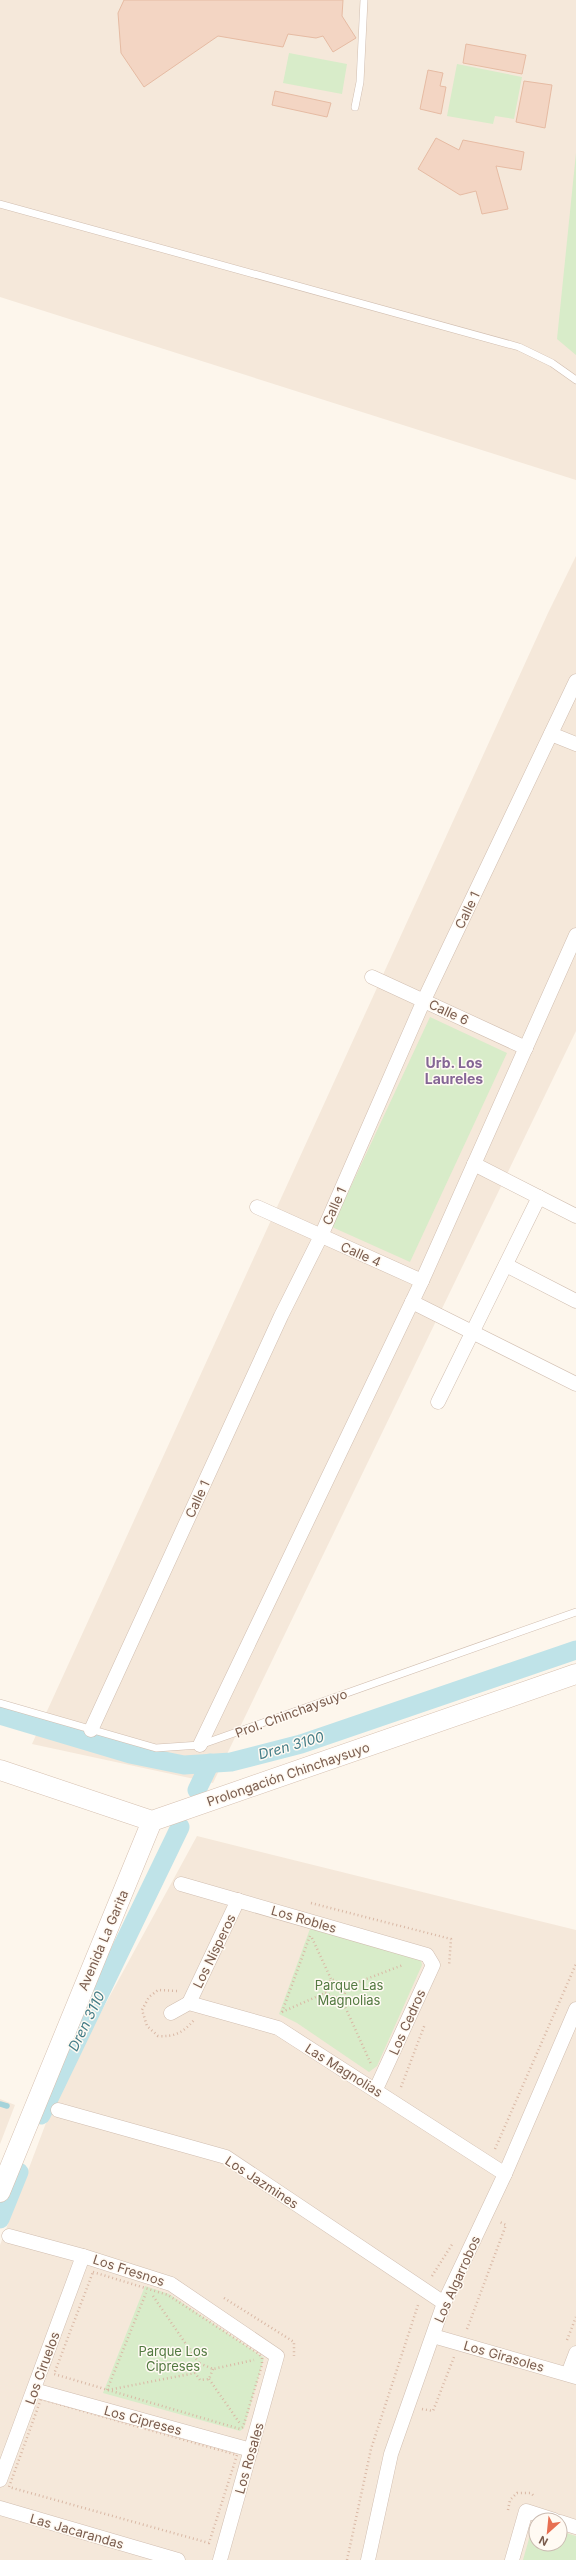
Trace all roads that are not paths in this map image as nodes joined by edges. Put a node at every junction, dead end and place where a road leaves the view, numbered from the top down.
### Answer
1 (364, 0) edge
2 (355, 108) dead end
3 (0, 204) edge
4 (576, 380) edge
5 (576, 682) edge
6 (551, 734) junction
7 (576, 744) edge
8 (576, 935) edge
9 (372, 977) dead end
10 (424, 1000) junction
11 (526, 1048) junction
12 (474, 1164) junction
13 (540, 1197) junction
14 (257, 1207) dead end
15 (576, 1216) edge
16 (321, 1236) junction
17 (506, 1265) junction
18 (422, 1281) junction
19 (576, 1301) edge
20 (412, 1302) junction
21 (473, 1332) junction
22 (576, 1384) edge
23 (438, 1402) dead end
24 (576, 1612) edge
25 (576, 1674) edge
26 (0, 1703) edge
27 (91, 1730) junction
28 (200, 1745) junction
29 (0, 1770) edge
30 (152, 1821) junction
31 (181, 1884) dead end
32 (238, 1900) junction
33 (427, 1955) joint
34 (189, 2003) junction
35 (576, 2010) edge
36 (170, 2012) dead end
37 (376, 2089) junction
38 (58, 2110) dead end
39 (505, 2174) junction
40 (0, 2192) edge
41 (9, 2236) dead end
42 (83, 2256) junction
43 (444, 2303) junction
44 (433, 2336) junction
45 (571, 2349) edge
46 (278, 2356) joint
47 (572, 2376) edge
48 (34, 2390) junction
49 (251, 2450) junction
50 (4, 2484) edge
51 (0, 2508) edge
52 (529, 2512) edge
53 (178, 2560) edge
54 (220, 2560) edge
55 (368, 2560) edge
56 (512, 2560) edge

1 - 2 lane
3 - 4 lane
5 - 6 street, Calle 1
6 - 7 street
6 - 10 street, Calle 1
8 - 11 street
9 - 10 street, Calle 6
10 - 11 street, Calle 6
10 - 16 street, Calle 1
11 - 12 street
12 - 13 street
12 - 18 street
13 - 15 street
13 - 17 street
14 - 16 street, Calle 4
16 - 18 street, Calle 4
16 - 27 street, Calle 1
17 - 19 street
17 - 21 street
18 - 20 street
20 - 21 street
20 - 28 street
21 - 22 street
21 - 23 street
24 - 28 lane, Prol. Chinchaysuyo
25 - 30 street, Prolongación Chinchaysuyo
26 - 27 lane, Prol. Chinchaysuyo
27 - 28 lane, Prol. Chinchaysuyo
29 - 30 street
30 - 40 street, Avenida La Garita
31 - 32 street, Los Robles
32 - 33 street, Los Robles
32 - 34 street, Los Nísperos
33 - 37 street, Los Cedros
34 - 36 street
34 - 37 street, Las Magnolias
35 - 39 street, Los Algarrobos
37 - 39 street, Las Magnolias
38 - 43 street, Los Jazmines
39 - 43 street, Los Algarrobos
41 - 42 street, Los Fresnos
42 - 46 street, Los Fresnos
42 - 48 street, Los Ciruelos
43 - 44 street, Los Algarrobos
44 - 47 street, Los Girasoles
44 - 55 street, Los Algarrobos
45 - 47 street
46 - 49 street, Los Rosales
48 - 49 street, Los Cipreses
48 - 50 street, Los Ciruelos
49 - 54 street, Los Rosales
51 - 53 street, Las Jacarandas
52 - 56 street

